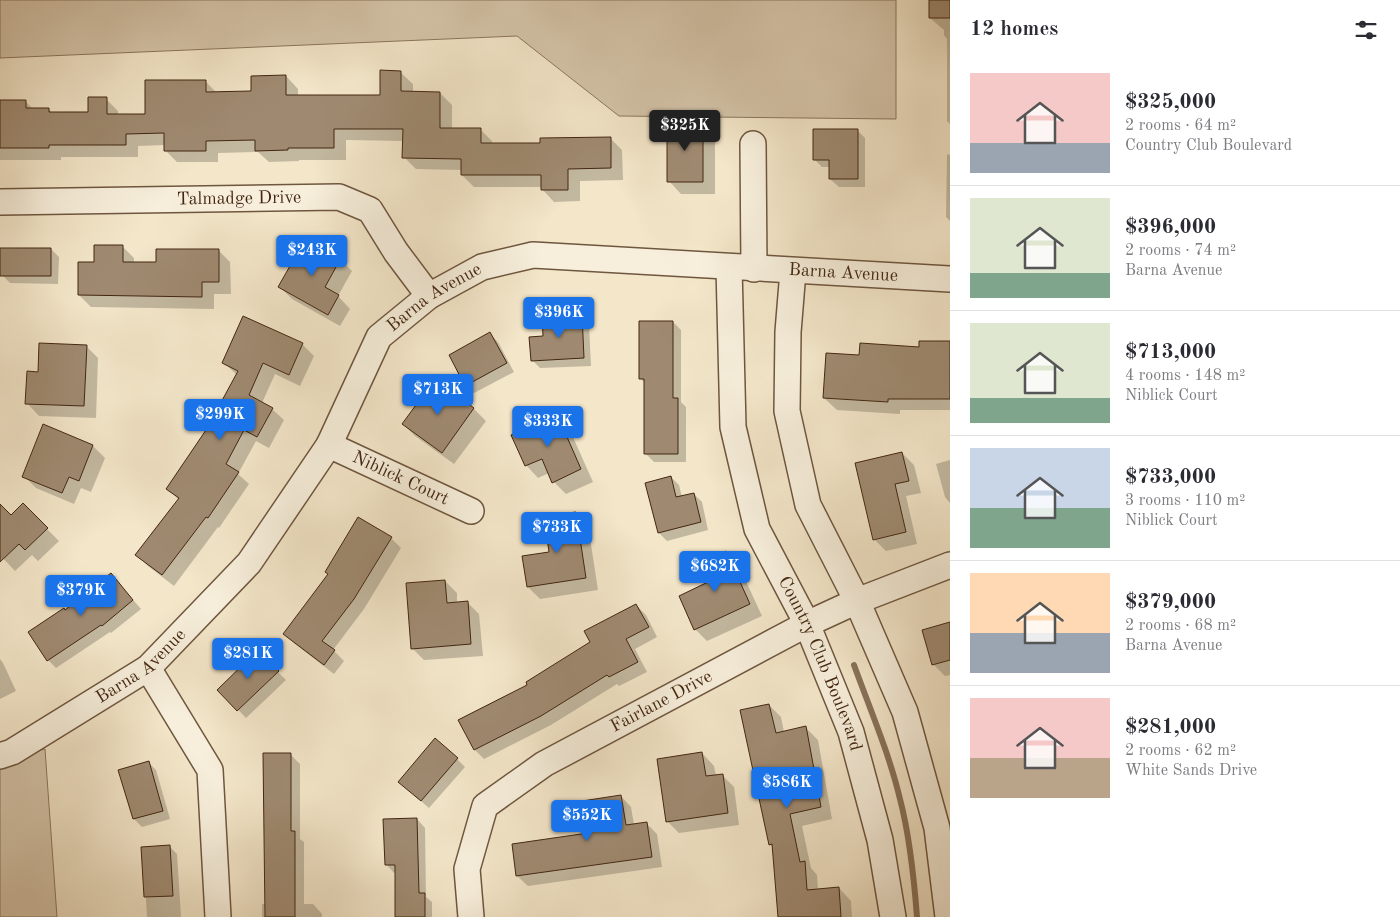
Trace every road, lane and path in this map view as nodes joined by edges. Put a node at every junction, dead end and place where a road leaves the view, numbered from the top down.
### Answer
1 (753, 144) dead end
2 (0, 202) edge
3 (729, 267) junction
4 (754, 269) junction
5 (794, 271) junction
6 (950, 280) edge
7 (429, 296) junction
8 (329, 445) junction
9 (471, 511) dead end
10 (950, 565) edge
11 (857, 601) junction
12 (807, 624) junction
13 (148, 668) junction
14 (0, 756) edge
15 (944, 827) edge
16 (218, 917) edge
17 (471, 917) edge
18 (892, 917) edge
19 (948, 917) edge

1 - 4 street
2 - 7 street, Talmadge Drive
3 - 4 street, Barna Avenue
3 - 7 street, Barna Avenue
3 - 12 street, Country Club Boulevard
4 - 5 street, Barna Avenue
5 - 6 street, Barna Avenue
5 - 11 street
7 - 8 street, Barna Avenue
8 - 9 street, Niblick Court
8 - 13 street, Barna Avenue
10 - 11 street, Fairlane Drive
11 - 12 street, Fairlane Drive
11 - 15 street
12 - 17 street, Fairlane Drive
12 - 18 street, Country Club Boulevard
13 - 14 street, Barna Avenue
13 - 16 street
15 - 19 street

